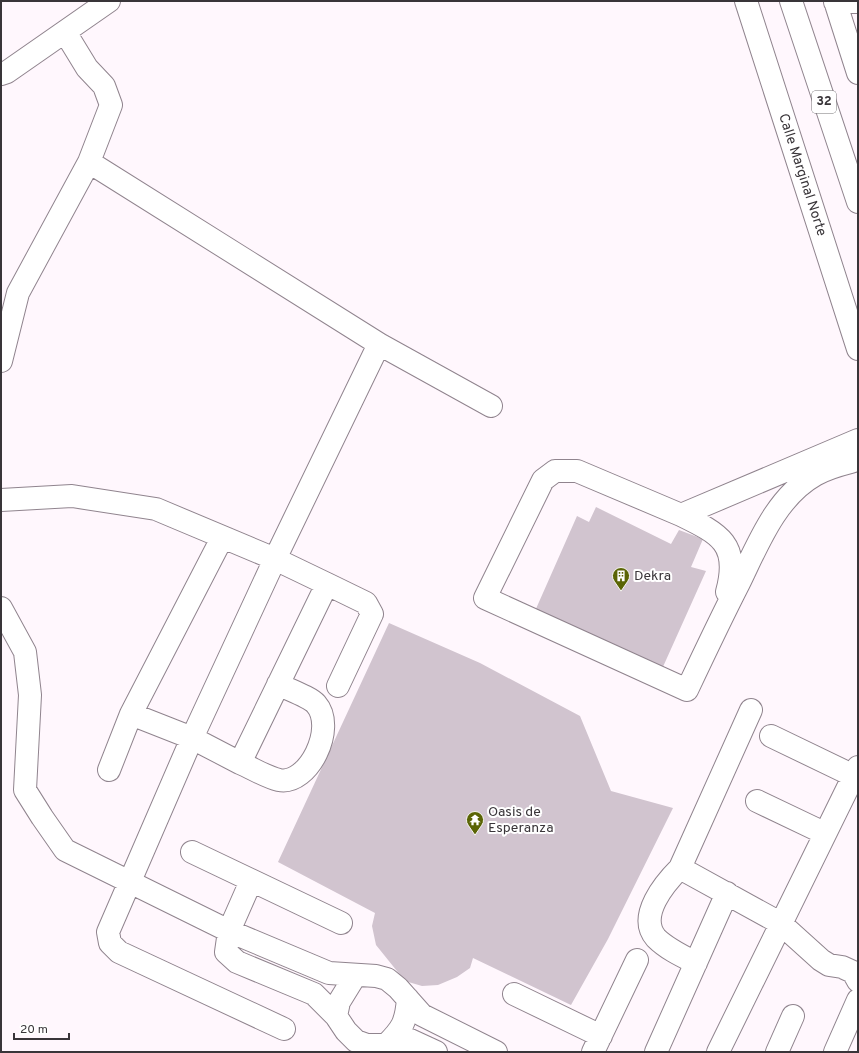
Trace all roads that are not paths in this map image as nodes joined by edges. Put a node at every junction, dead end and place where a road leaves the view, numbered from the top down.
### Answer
1 (109, 1) edge
2 (746, 1) edge
3 (791, 1) edge
4 (835, 1) edge
5 (858, 2) edge
6 (65, 32) junction
7 (858, 73) edge
8 (1, 74) edge
9 (89, 162) junction
10 (858, 202) edge
11 (379, 344) junction
12 (858, 349) edge
13 (1, 361) edge
14 (491, 406) dead end
15 (858, 440) edge
16 (858, 460) edge
17 (1, 500) edge
18 (681, 515) junction
19 (222, 538) junction
20 (275, 559) junction
21 (327, 584) junction
22 (1, 608) edge
23 (717, 626) junction
24 (278, 684) junction
25 (338, 686) dead end
26 (751, 710) dead end
27 (131, 714) junction
28 (771, 736) dead end
29 (192, 738) junction
30 (240, 762) junction
31 (108, 770) dead end
32 (856, 771) edge
33 (757, 801) dead end
34 (824, 833) junction
35 (192, 852) dead end
36 (680, 868) junction
37 (251, 881) junction
38 (128, 882) junction
39 (727, 893) junction
40 (341, 923) dead end
41 (780, 923) junction
42 (230, 931) junction
43 (638, 960) dead end
44 (696, 963) junction
45 (355, 976) junction
46 (858, 981) edge
47 (514, 994) dead end
48 (408, 999) junction
49 (858, 1000) edge
50 (336, 1016) junction
51 (793, 1016) dead end
52 (284, 1029) dead end
53 (597, 1044) edge
54 (386, 1045) junction
55 (436, 1052) edge
56 (496, 1052) edge
57 (656, 1052) edge
58 (718, 1052) edge
59 (777, 1052) edge
60 (835, 1052) edge

1 - 6 main road
2 - 12 main road, Calle Marginal Norte
3 - 10 main road, 32
4 - 5 main road
4 - 7 main road
6 - 8 main road
6 - 9 main road
9 - 11 main road
9 - 13 main road
11 - 14 main road
11 - 20 main road
15 - 18 main road
16 - 23 main road
17 - 19 main road
18 - 23 main road
18 - 23 main road
19 - 20 main road
19 - 27 main road
20 - 21 main road
20 - 29 main road
21 - 24 main road
21 - 25 main road
22 - 38 main road
24 - 30 main road
24 - 30 main road
26 - 36 main road
27 - 29 main road
27 - 31 main road
28 - 32 main road
29 - 30 main road
29 - 38 main road
32 - 34 main road
33 - 34 main road
34 - 41 main road
35 - 37 main road
36 - 39 main road
36 - 44 main road
37 - 40 main road
37 - 42 main road
38 - 42 main road
38 - 52 main road
39 - 41 main road
39 - 44 main road
41 - 46 main road
41 - 58 main road
42 - 45 main road
42 - 50 main road
43 - 53 main road
44 - 57 main road
45 - 48 main road
45 - 50 main road
47 - 53 main road
48 - 54 main road
48 - 56 main road
49 - 60 main road
50 - 54 main road
51 - 59 main road
54 - 55 main road

